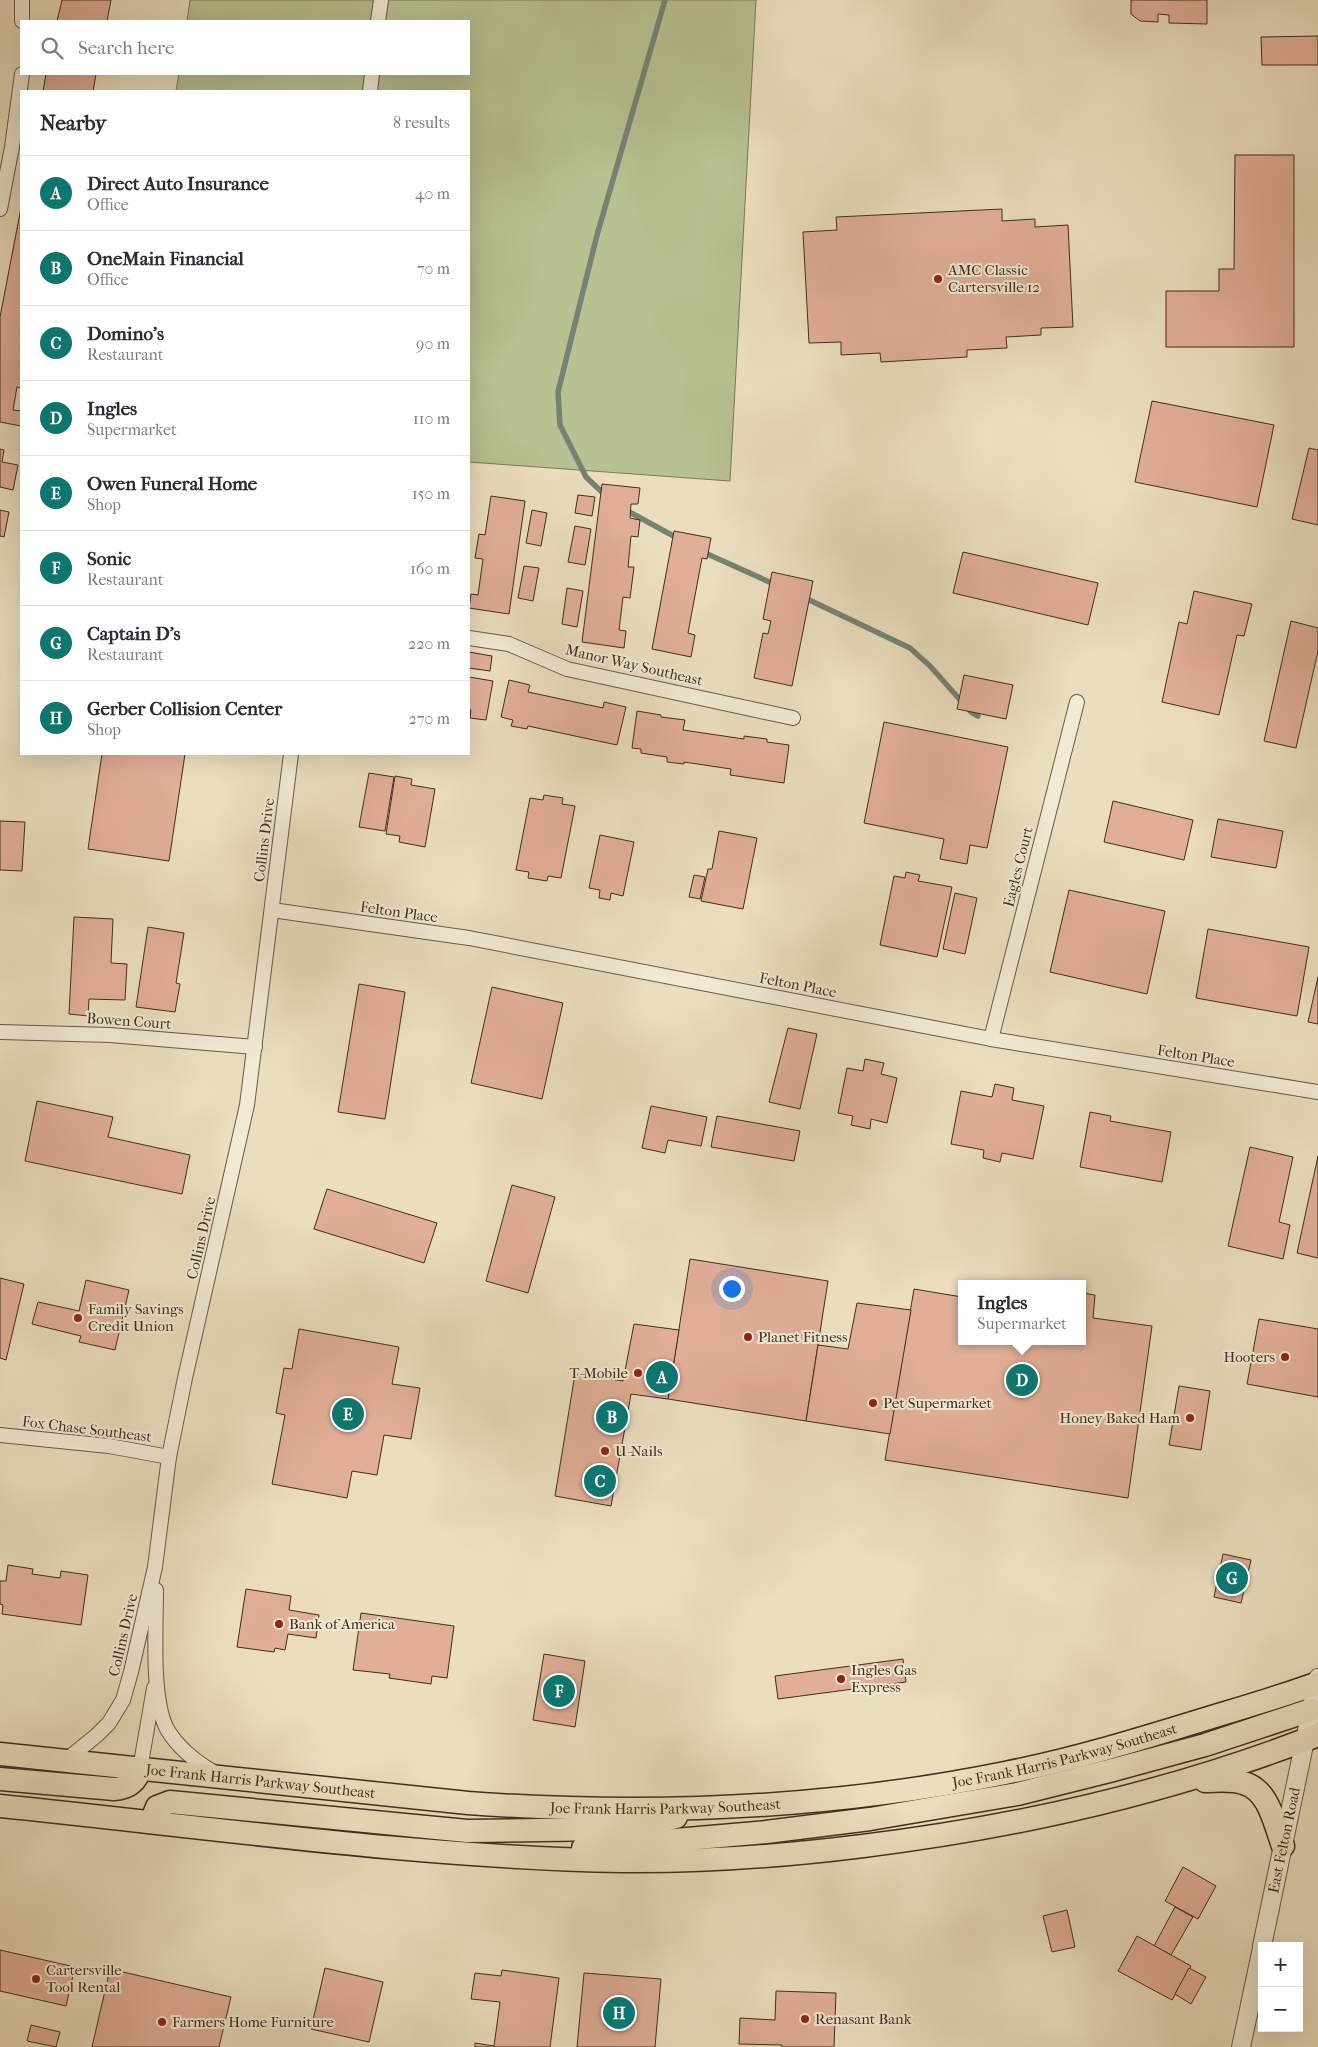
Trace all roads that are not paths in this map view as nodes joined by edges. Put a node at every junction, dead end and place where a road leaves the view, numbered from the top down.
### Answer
1 (22, 0) edge
2 (381, 0) edge
3 (22, 20) edge
4 (378, 20) edge
5 (22, 75) edge
6 (372, 75) edge
7 (370, 90) edge
8 (0, 209) edge
9 (470, 638) edge
10 (1077, 702) dead end
11 (793, 718) dead end
12 (291, 755) edge
13 (272, 910) junction
14 (0, 1032) edge
15 (991, 1039) junction
16 (256, 1048) junction
17 (1318, 1092) edge
18 (0, 1435) edge
19 (169, 1456) junction
20 (156, 1567) junction
21 (156, 1672) junction
22 (1318, 1682) edge
23 (1311, 1710) junction
24 (1312, 1737) edge
25 (0, 1754) edge
26 (65, 1761) junction
27 (140, 1770) junction
28 (224, 1778) junction
29 (0, 1779) edge
30 (1184, 1781) junction
31 (0, 1806) edge
32 (693, 1809) junction
33 (151, 1822) junction
34 (1283, 1846) junction
35 (576, 1859) junction
36 (1263, 1942) edge
37 (1258, 1966) edge
38 (1241, 2047) edge

1 - 3 street
2 - 4 street
5 - 8 street
6 - 7 street
9 - 11 street, Manor Way Southeast
10 - 15 street, Eagles Court
12 - 13 street, Collins Drive
13 - 15 street, Felton Place
13 - 16 street, Collins Drive
14 - 16 street, Bowen Court
15 - 17 street, Felton Place
16 - 19 street, Collins Drive
18 - 19 street, Fox Chase Southeast
19 - 20 street, Collins Drive
20 - 21 street
20 - 26 street, Collins Drive
21 - 27 street
21 - 28 street
22 - 23 street, East Felton Road
22 - 32 main road, Joe Frank Harris Parkway Southeast
23 - 24 street, East Felton Road
23 - 35 main road
24 - 30 main road
24 - 34 street, East Felton Road
25 - 26 main road, Joe Frank Harris Parkway Southeast
26 - 27 main road, Joe Frank Harris Parkway Southeast
27 - 28 main road, Joe Frank Harris Parkway Southeast
27 - 29 main road
28 - 32 main road, Joe Frank Harris Parkway Southeast
30 - 34 main road
30 - 35 main road
31 - 33 main road
32 - 33 main road
33 - 35 main road
34 - 36 street, East Felton Road
37 - 38 street, East Felton Road

